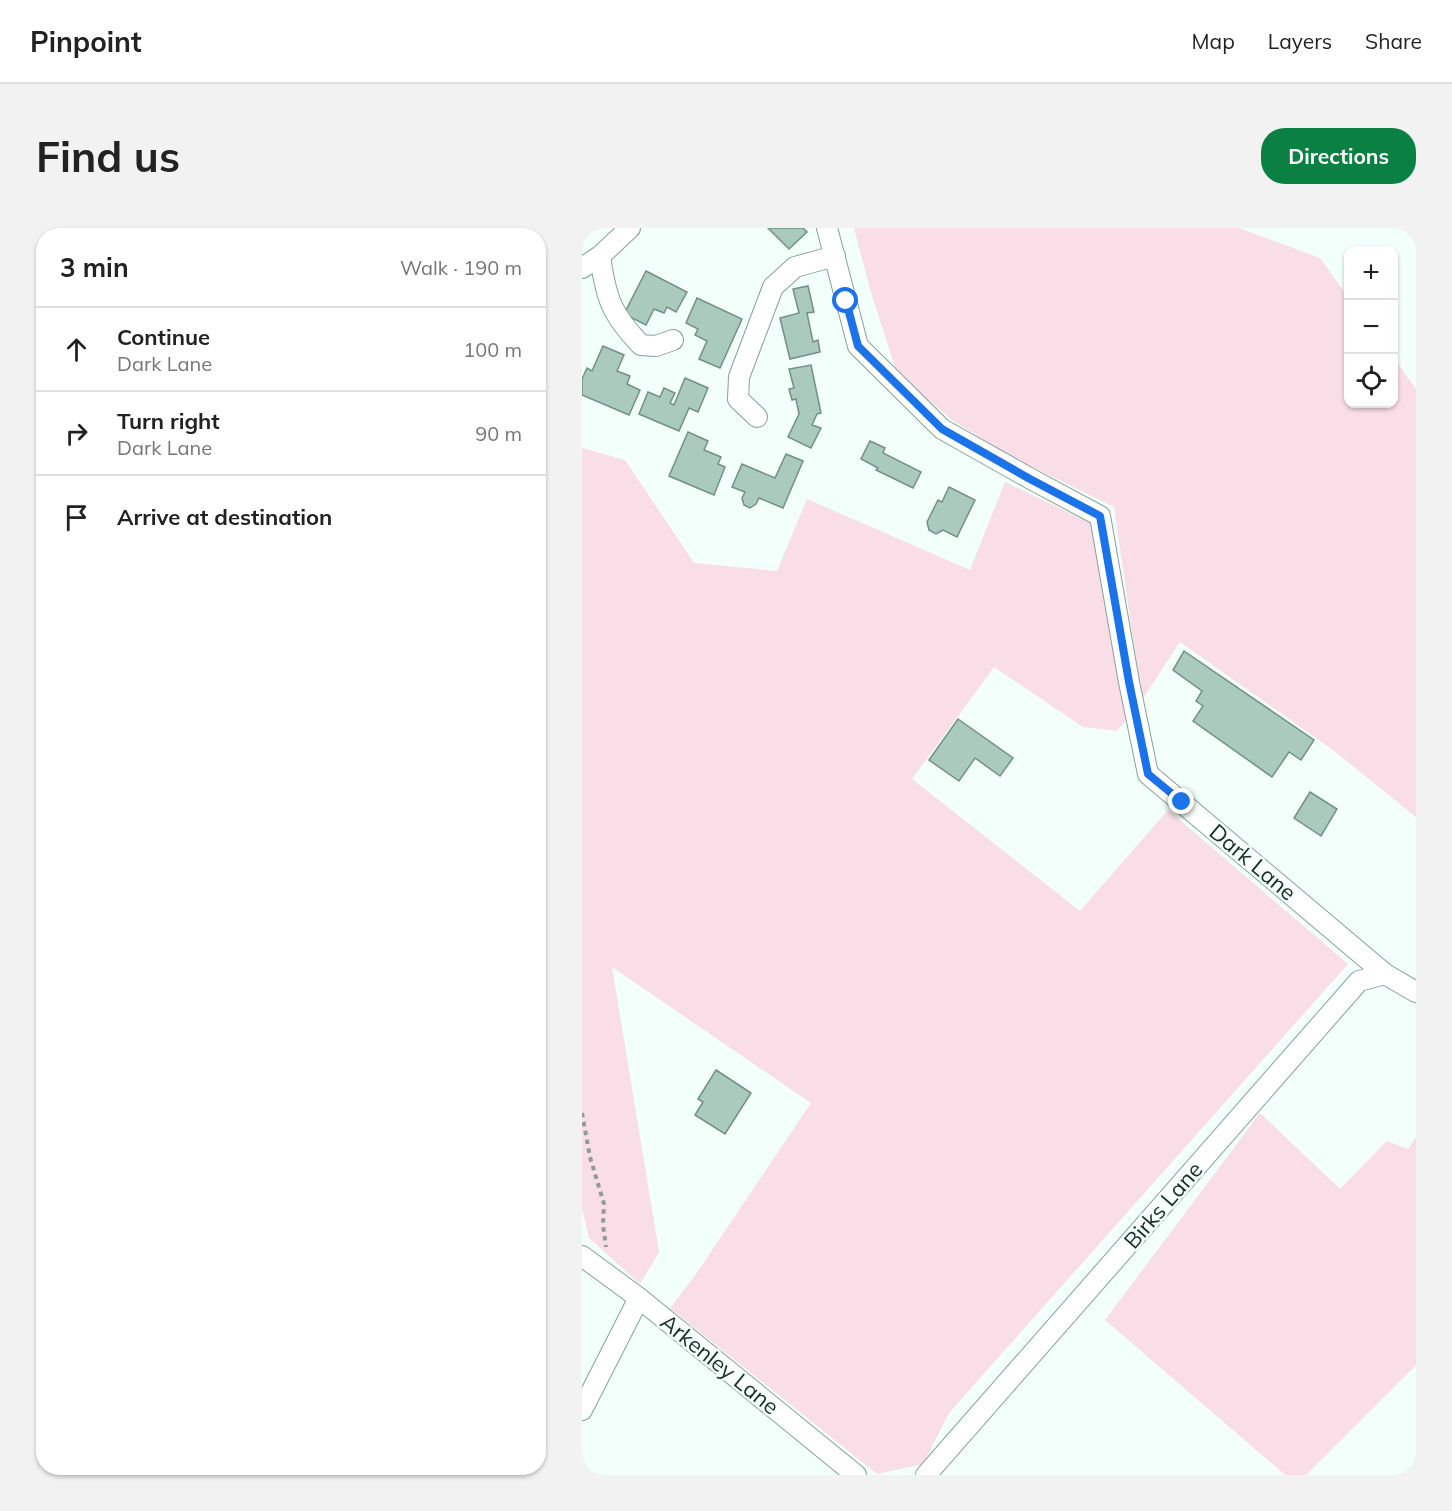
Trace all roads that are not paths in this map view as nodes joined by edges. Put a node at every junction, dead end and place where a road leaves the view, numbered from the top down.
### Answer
1 (630, 228) edge
2 (827, 228) edge
3 (600, 256) junction
4 (835, 256) junction
5 (582, 268) edge
6 (673, 340) dead end
7 (757, 417) dead end
8 (1385, 974) junction
9 (1416, 992) edge
10 (582, 1256) edge
11 (639, 1298) junction
12 (582, 1410) edge
13 (856, 1475) edge
14 (926, 1475) edge

1 - 3 street
2 - 4 street, Dark Lane
3 - 5 street
3 - 6 street
4 - 7 street
4 - 8 street, Dark Lane
8 - 9 street
8 - 14 street, Birks Lane
10 - 11 street, Arkenley Lane
11 - 12 street
11 - 13 street, Arkenley Lane

